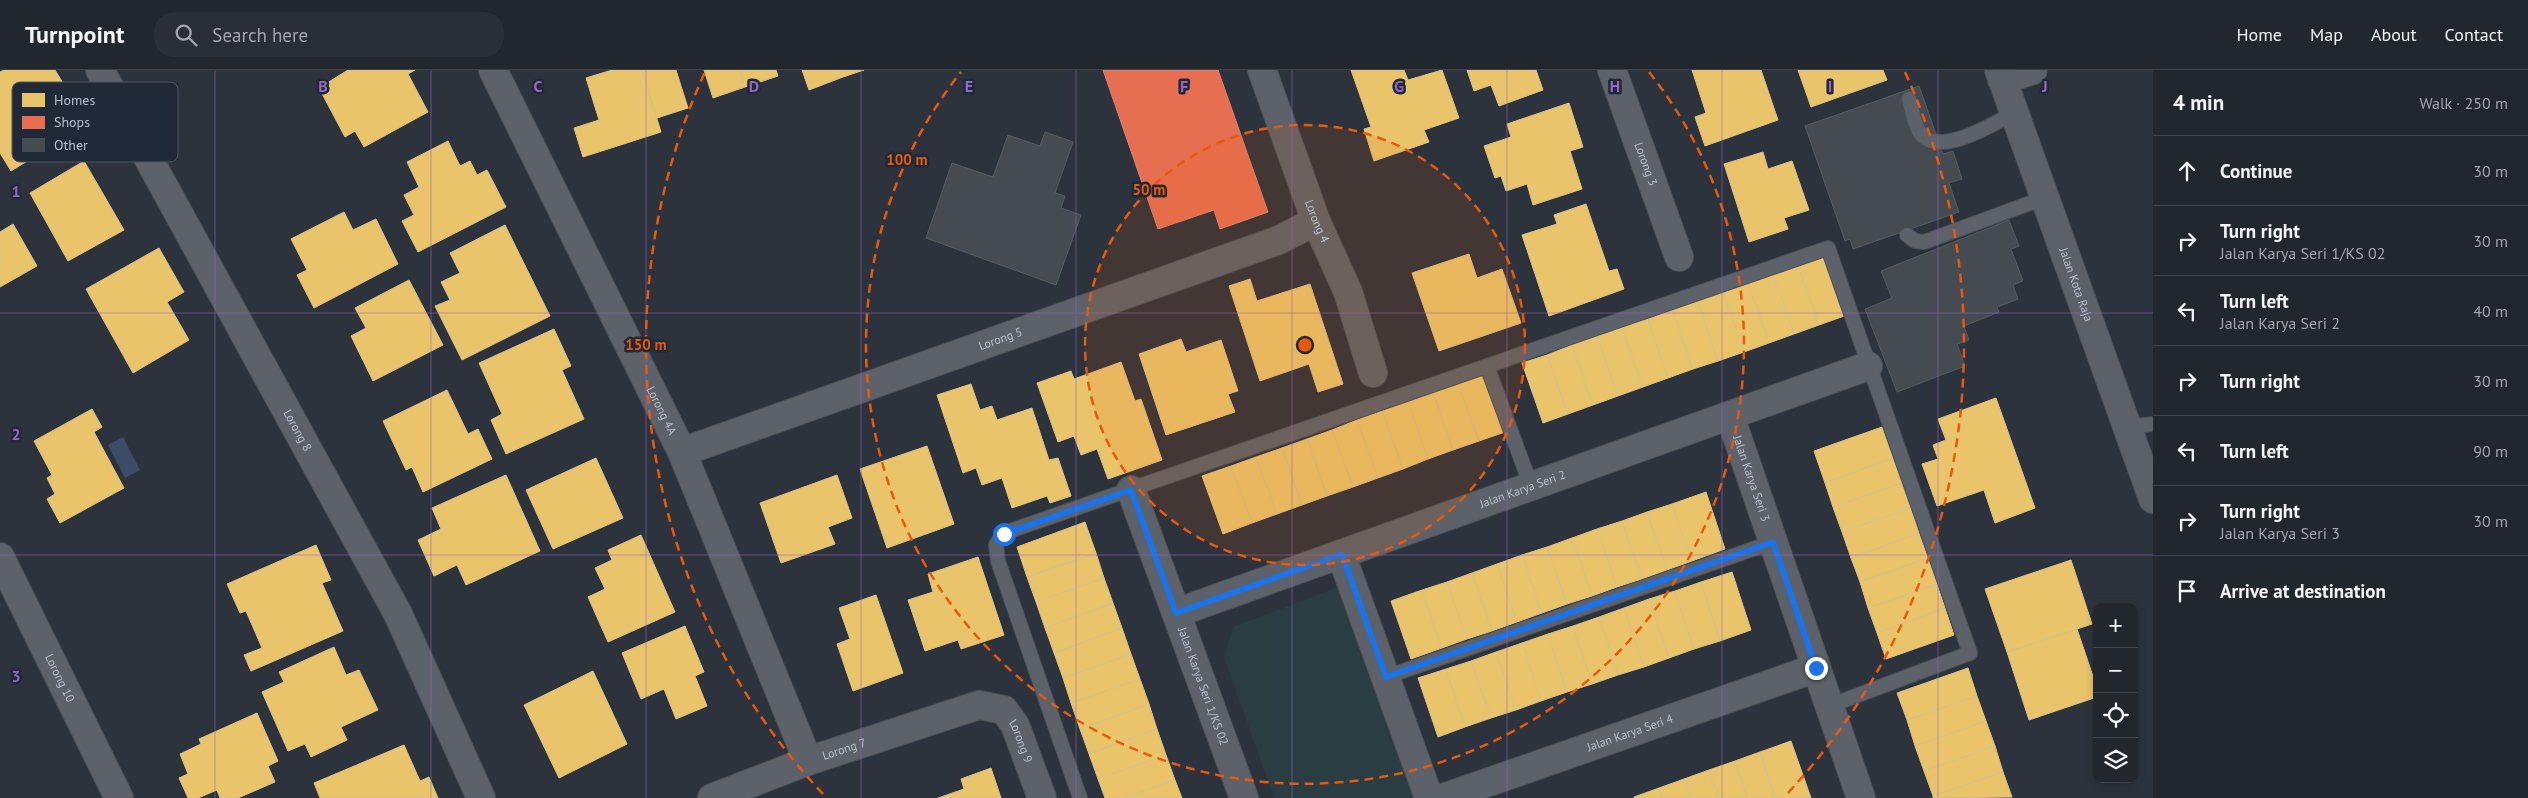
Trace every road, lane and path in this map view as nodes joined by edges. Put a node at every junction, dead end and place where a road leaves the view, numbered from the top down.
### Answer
1 (100, 70) edge
2 (493, 70) edge
3 (1262, 70) edge
4 (1612, 70) edge
5 (2033, 70) edge
6 (2000, 75) edge
7 (107, 82) edge
8 (1909, 99) dead end
9 (2014, 114) junction
10 (150, 162) edge
11 (2044, 198) junction
12 (1316, 222) junction
13 (1907, 235) dead end
14 (1679, 257) dead end
15 (1488, 366) junction
16 (1868, 366) junction
17 (1372, 373) dead end
18 (1730, 416) junction
19 (2140, 425) edge
20 (682, 452) junction
21 (1531, 486) junction
22 (1131, 490) junction
23 (2153, 499) edge
24 (1773, 542) junction
25 (1342, 554) junction
26 (0, 558) edge
27 (1176, 613) junction
28 (1816, 668) junction
29 (1386, 677) junction
30 (979, 705) joint
31 (1829, 706) junction
32 (808, 761) junction
33 (1858, 797) edge
34 (119, 798) edge
35 (481, 798) edge
36 (712, 798) edge
37 (1042, 798) edge
38 (1080, 798) edge
39 (1244, 798) edge
40 (1429, 798) edge
41 (1444, 798) edge

1 - 7 street, Lorong 8
2 - 20 street, Lorong 4A
3 - 12 street, Lorong 4
4 - 14 street, Lorong 3
5 - 6 street
6 - 9 main road, Jalan Kota Raja
8 - 9 lane
9 - 11 main road, Jalan Kota Raja
10 - 35 street, Lorong 8
11 - 13 lane
11 - 19 main road, Jalan Kota Raja
12 - 17 street, Lorong 4
12 - 20 street, Lorong 5
15 - 16 lane
15 - 21 lane
15 - 22 lane
16 - 18 street, Jalan Karya Seri 2
16 - 31 lane
18 - 21 street, Jalan Karya Seri 2
18 - 24 street, Jalan Karya Seri 3
19 - 23 main road, Jalan Kota Raja
20 - 32 street, Lorong 4A
21 - 25 street, Jalan Karya Seri 2
22 - 27 street, Jalan Karya Seri 1/KS 02
22 - 38 lane
24 - 28 street, Jalan Karya Seri 3
24 - 29 lane
25 - 27 street, Jalan Karya Seri 2
25 - 29 street
26 - 34 street, Lorong 10
27 - 39 street, Jalan Karya Seri 1/KS 02
28 - 31 street, Jalan Karya Seri 3
28 - 41 street, Jalan Karya Seri 4
29 - 40 street
30 - 32 street, Lorong 7
30 - 37 street, Lorong 9
31 - 33 street, Jalan Karya Seri 3
32 - 36 street, Lorong 7

